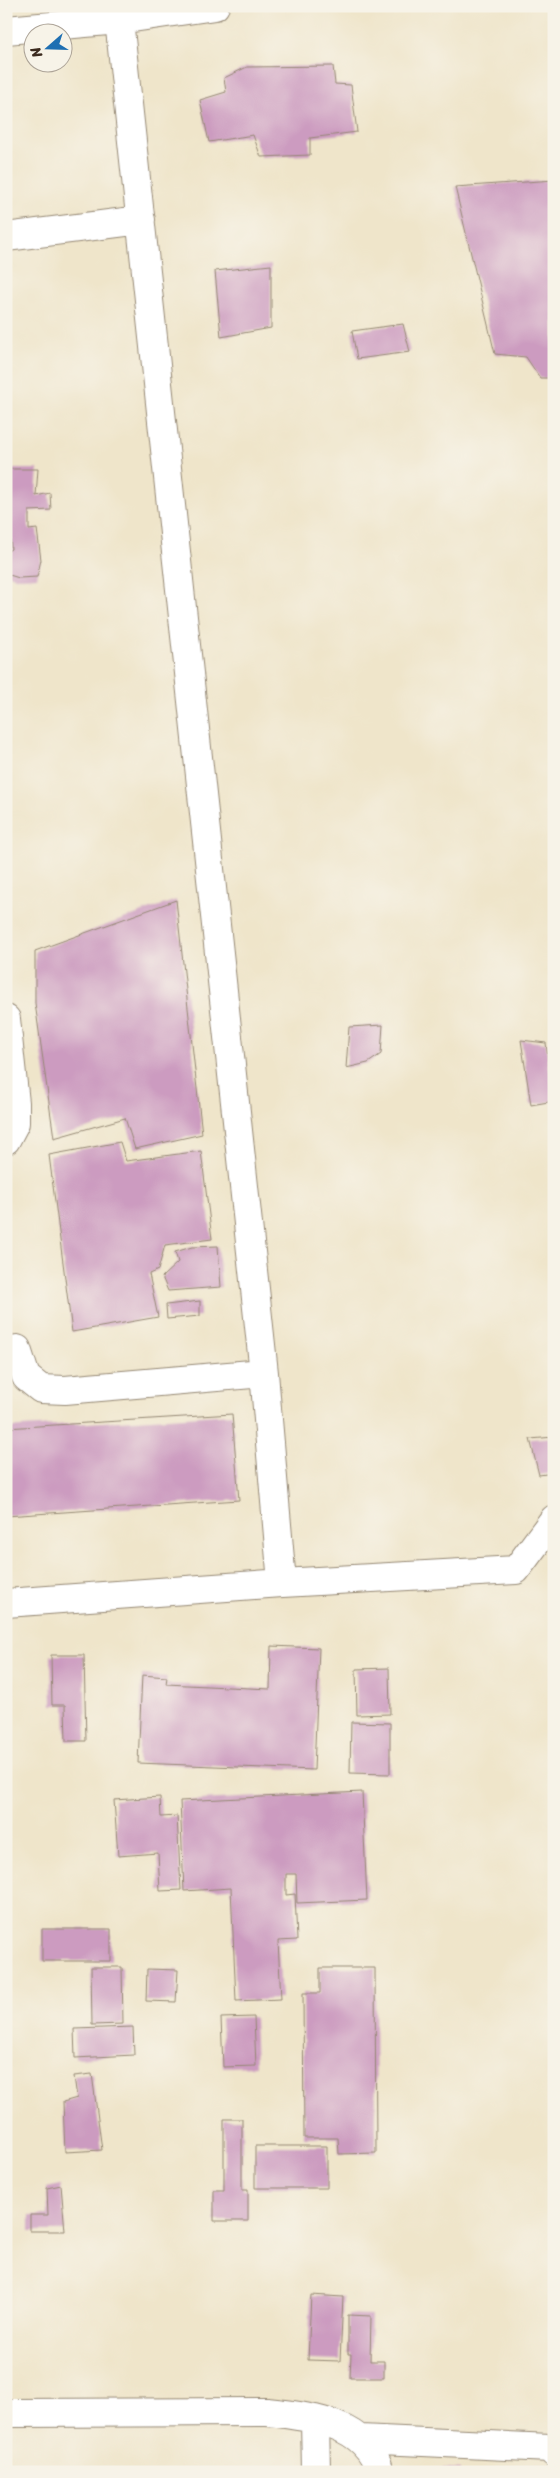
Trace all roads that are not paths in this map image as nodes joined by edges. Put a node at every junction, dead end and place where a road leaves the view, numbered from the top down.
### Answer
1 (215, 6) edge
2 (119, 20) junction
3 (6, 30) edge
4 (141, 220) junction
5 (6, 237) edge
6 (6, 1019) edge
7 (6, 1140) edge
8 (17, 1349) dead end
9 (264, 1372) junction
10 (554, 1519) edge
11 (282, 1583) junction
12 (6, 1603) edge
13 (6, 2414) edge
14 (315, 2419) junction
15 (360, 2439) junction
16 (554, 2453) edge
17 (316, 2472) edge
18 (380, 2472) edge

1 - 2 street
2 - 3 street
2 - 4 street
4 - 5 street
4 - 9 street
6 - 7 street
8 - 9 street
9 - 11 street
10 - 11 street
11 - 12 street
13 - 14 street
14 - 15 street
14 - 17 street
15 - 16 street
15 - 18 street

